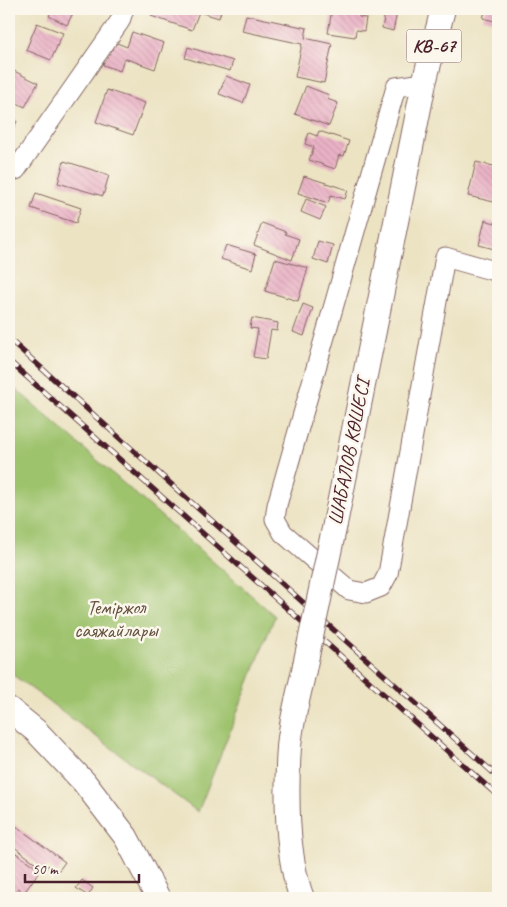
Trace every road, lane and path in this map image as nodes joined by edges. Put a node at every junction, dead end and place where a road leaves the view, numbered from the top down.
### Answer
1 (124, 9) edge
2 (443, 9) edge
3 (424, 83) junction
4 (16, 170) dead end
5 (498, 272) edge
6 (9, 709) edge
7 (158, 898) edge
8 (302, 898) edge

1 - 4 street
2 - 3 main road, ШАБАЛОВ КӨШЕСІ / KB-67
3 - 5 street
3 - 8 main road, ШАБАЛОВ КӨШЕСІ, bridge
6 - 7 main road

